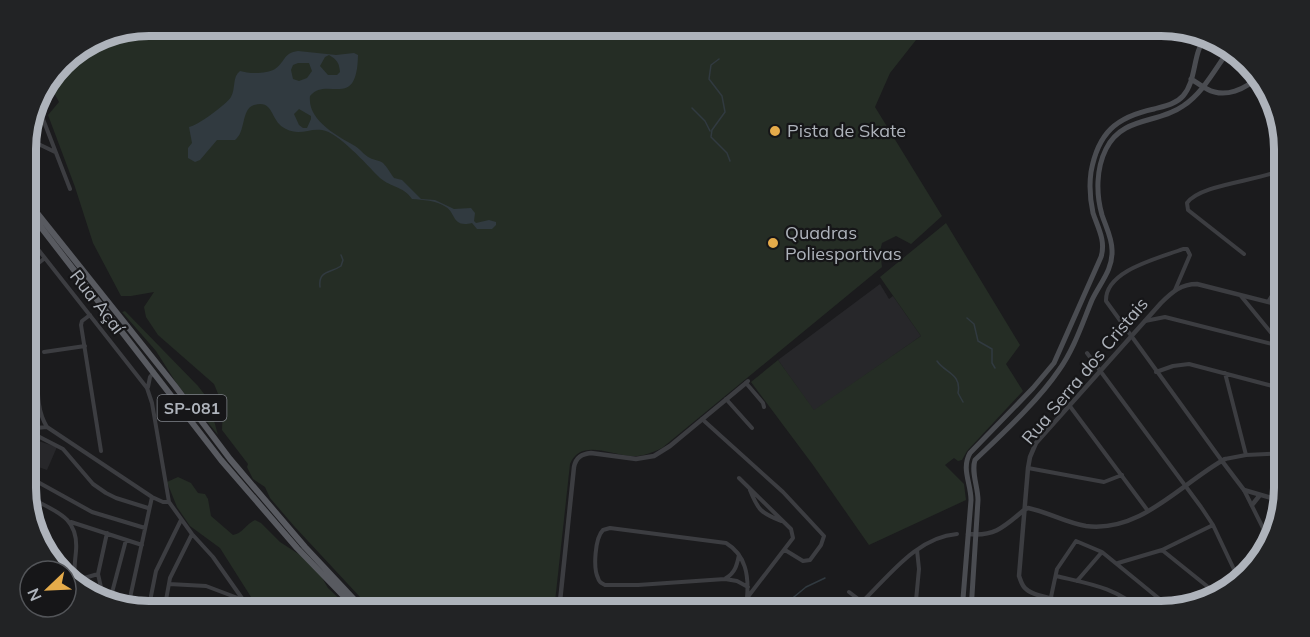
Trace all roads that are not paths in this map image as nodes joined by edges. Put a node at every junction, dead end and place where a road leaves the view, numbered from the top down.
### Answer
1 (1201, 44) edge
2 (1225, 56) edge
3 (1191, 79) junction
4 (1252, 82) edge
5 (1203, 87) junction
6 (41, 115) edge
7 (36, 143) edge
8 (55, 152) junction
9 (1274, 173) edge
10 (70, 189) dead end
11 (36, 214) edge
12 (36, 215) edge
13 (36, 247) edge
14 (1244, 254) dead end
15 (45, 258) junction
16 (36, 265) edge
17 (1175, 290) junction
18 (1274, 292) edge
19 (1241, 295) junction
20 (1268, 302) junction
21 (1274, 304) edge
22 (1155, 309) junction
23 (90, 315) junction
24 (1165, 317) junction
25 (1145, 321) junction
26 (1274, 335) edge
27 (1131, 337) junction
28 (1274, 344) edge
29 (85, 346) junction
30 (44, 352) dead end
31 (1087, 353) dead end
32 (36, 364) edge
33 (1100, 371) junction
34 (154, 372) junction
35 (1156, 372) junction
36 (1225, 373) junction
37 (747, 382) joint
38 (1274, 386) edge
39 (147, 388) junction
40 (726, 399) junction
41 (38, 404) junction
42 (1069, 405) junction
43 (36, 407) edge
44 (764, 407) dead end
45 (40, 414) junction
46 (701, 419) junction
47 (37, 420) joint
48 (47, 427) junction
49 (36, 428) joint
50 (752, 428) dead end
51 (36, 435) edge
52 (101, 451) dead end
53 (1274, 454) edge
54 (1246, 455) junction
55 (968, 457) junction
56 (975, 460) junction
57 (1223, 460) junction
58 (1028, 468) junction
59 (1122, 475) junction
60 (739, 478) dead end
61 (36, 481) edge
62 (1186, 486) junction
63 (749, 487) junction
64 (1244, 490) junction
65 (1260, 495) junction
66 (152, 497) junction
67 (1273, 499) edge
68 (37, 501) edge
69 (974, 501) junction
70 (169, 502) junction
71 (1252, 505) junction
72 (148, 508) junction
73 (1024, 510) junction
74 (1148, 511) junction
75 (182, 520) junction
76 (71, 522) junction
77 (785, 523) junction
78 (1213, 525) junction
79 (145, 528) junction
80 (1265, 531) edge
81 (107, 533) junction
82 (192, 534) junction
83 (957, 534) dead end
84 (972, 535) junction
85 (126, 540) junction
86 (142, 545) junction
87 (785, 550) junction
88 (917, 550) junction
89 (1162, 550) junction
90 (1102, 552) junction
91 (739, 554) junction
92 (76, 559) edge
93 (1118, 563) junction
94 (1236, 573) edge
95 (98, 574) junction
96 (1055, 576) junction
97 (82, 579) edge
98 (725, 579) junction
99 (1077, 581) junction
100 (169, 584) junction
101 (748, 587) junction
102 (1211, 589) edge
103 (102, 590) edge
104 (849, 592) dead end
105 (112, 594) edge
106 (1052, 597) junction
107 (747, 598) junction
108 (130, 599) edge
109 (244, 600) joint
110 (150, 601) edge
111 (166, 601) edge
112 (180, 601) edge
113 (203, 601) edge
114 (348, 601) edge
115 (356, 601) edge
116 (560, 601) edge
117 (746, 601) edge
118 (861, 601) edge
119 (863, 601) edge
120 (916, 601) edge
121 (963, 601) edge
122 (971, 601) edge
123 (1067, 601) edge
124 (1129, 601) edge
125 (1162, 601) edge

1 - 3 main road
2 - 5 main road
3 - 5 main road
3 - 55 main road
4 - 5 main road
5 - 56 main road
6 - 8 street
7 - 8 street
8 - 10 street
9 - 14 street
11 - 115 main road, SP-081
12 - 34 main road, SP-081
13 - 15 street, Rua Açaí
15 - 16 street
15 - 23 street, Rua Açaí
17 - 19 street
17 - 22 street, Rua Serra dos Cristais
17 - 27 street
18 - 20 street
19 - 20 street
19 - 26 street
20 - 21 street
22 - 24 street
22 - 25 street, Rua Serra dos Cristais
23 - 29 street
23 - 39 street, Rua Açaí
24 - 25 street
24 - 28 street
25 - 27 street, Rua Serra dos Cristais
27 - 33 street, Rua Serra dos Cristais
27 - 35 street
29 - 30 street
29 - 52 street
31 - 33 street
32 - 41 street
33 - 42 street, Rua Serra dos Cristais
33 - 62 street
34 - 39 street
34 - 114 main road, SP-081
35 - 36 street
35 - 57 street
36 - 38 street
36 - 54 street
37 - 40 street
37 - 44 street
39 - 70 street
40 - 46 street
40 - 50 street
41 - 43 street
41 - 45 street
42 - 58 street, Rua Serra dos Cristais
42 - 59 street
45 - 47 street
45 - 48 street
46 - 87 street
46 - 116 street
47 - 49 street
48 - 49 street
48 - 66 street
51 - 72 street
53 - 54 street
54 - 57 street
55 - 56 main road
55 - 69 main road
56 - 69 main road
57 - 62 street
57 - 64 street
58 - 59 street
58 - 73 street, Rua Serra dos Cristais
59 - 74 street
60 - 63 street
61 - 79 street
62 - 74 street
62 - 78 street
63 - 77 street
63 - 77 street
64 - 65 street
64 - 71 street
65 - 67 street
65 - 71 street
66 - 70 street
66 - 72 street
68 - 76 street
69 - 84 main road
70 - 75 street
71 - 80 street
72 - 79 street
73 - 74 street
73 - 84 street
73 - 106 street, Rua Serra dos Cristais
75 - 82 street
75 - 110 street
76 - 81 street
76 - 92 street
77 - 87 street
78 - 89 street
78 - 94 street
79 - 86 street
81 - 85 street
81 - 95 street
82 - 100 street
82 - 109 street
83 - 88 street
84 - 121 main road
84 - 122 main road
85 - 86 street
85 - 105 street
86 - 108 street
87 - 107 street
88 - 119 street
88 - 120 street
89 - 93 street
89 - 102 street
90 - 93 street
90 - 96 street
90 - 99 street
91 - 98 street
91 - 98 street
91 - 101 street
93 - 125 street
95 - 97 street
95 - 103 street
96 - 99 street
96 - 106 street
98 - 101 street
99 - 124 street
100 - 109 street
100 - 111 street
101 - 107 street
104 - 118 street
106 - 123 street, Rua Serra dos Cristais
107 - 117 street
112 - 113 street

